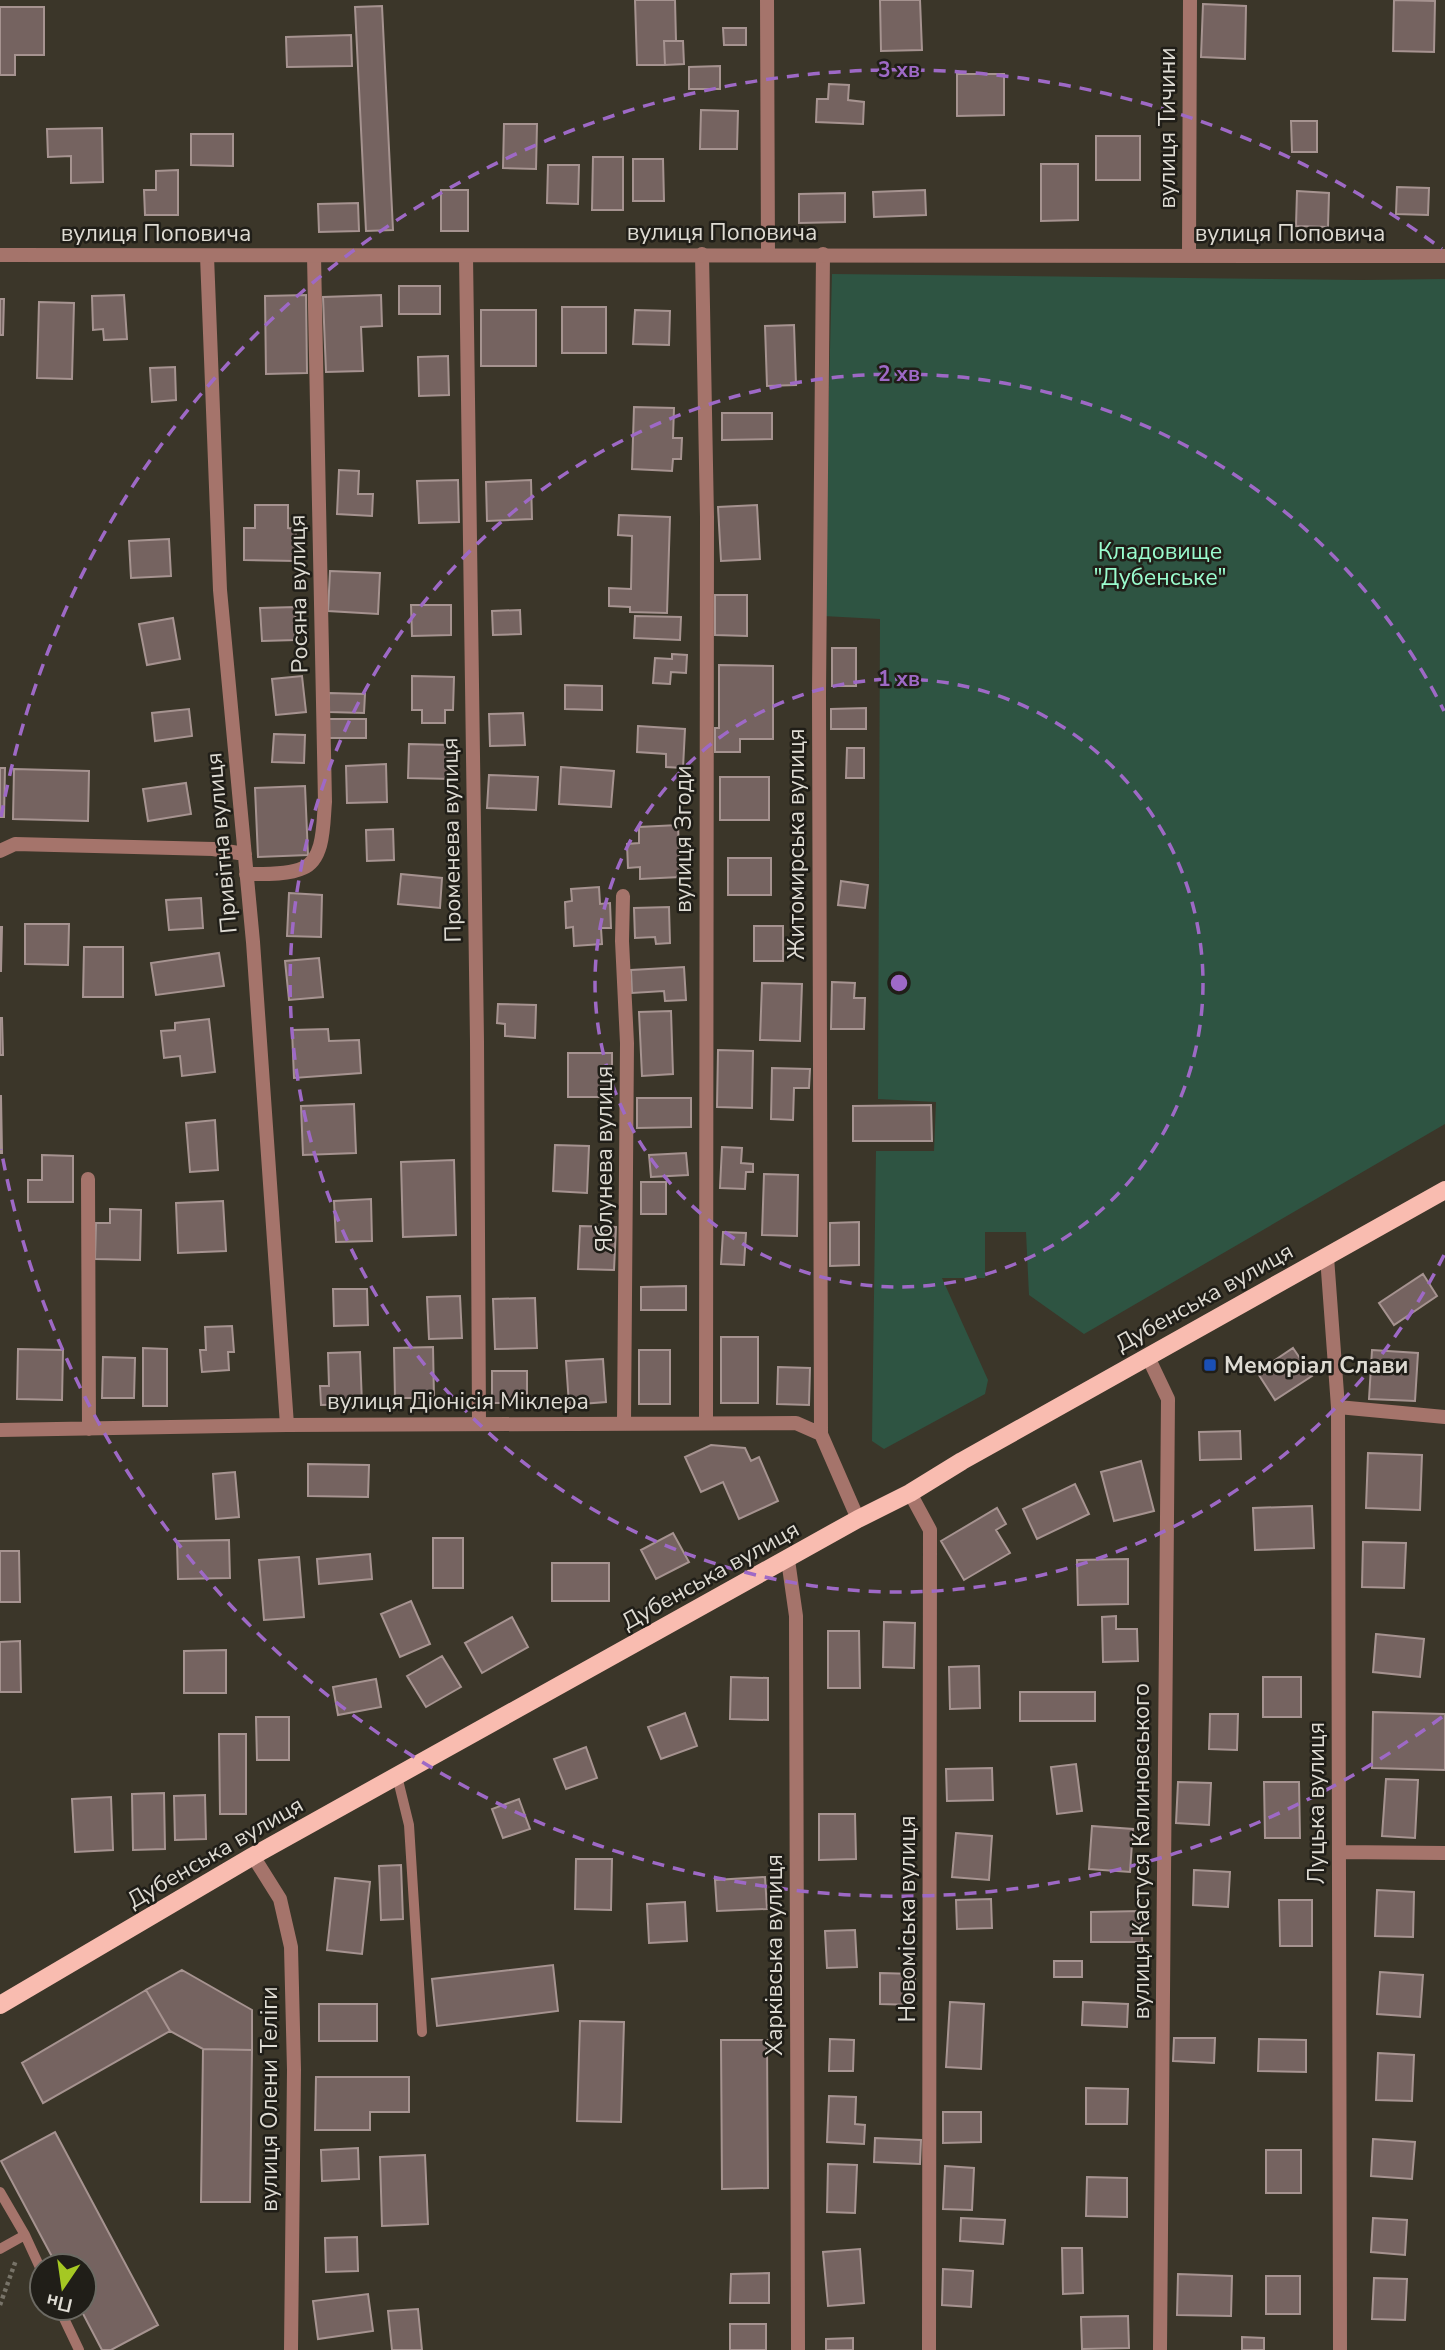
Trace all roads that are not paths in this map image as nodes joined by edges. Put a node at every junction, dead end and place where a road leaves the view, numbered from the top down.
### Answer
1 (767, 0) edge
2 (1189, 0) edge
3 (702, 254) junction
4 (823, 254) junction
5 (0, 255) edge
6 (768, 255) junction
7 (1189, 255) junction
8 (206, 256) junction
9 (313, 256) junction
10 (466, 256) junction
11 (1445, 256) edge
12 (0, 851) edge
13 (245, 854) junction
14 (247, 874) junction
15 (623, 896) dead end
16 (88, 1179) dead end
17 (1445, 1189) edge
18 (1327, 1257) junction
19 (1148, 1357) junction
20 (1338, 1407) junction
21 (1445, 1417) edge
22 (624, 1423) junction
23 (706, 1423) junction
24 (479, 1424) junction
25 (287, 1425) junction
26 (89, 1429) junction
27 (0, 1430) edge
28 (821, 1434) junction
29 (910, 1493) junction
30 (858, 1519) junction
31 (789, 1560) junction
32 (397, 1776) junction
33 (1339, 1853) junction
34 (1445, 1853) edge
35 (253, 1856) junction
36 (0, 2005) edge
37 (422, 2032) dead end
38 (0, 2192) edge
39 (25, 2235) junction
40 (0, 2249) edge
41 (33, 2252) edge
42 (66, 2322) edge
43 (79, 2350) edge
44 (291, 2350) edge
45 (798, 2350) edge
46 (929, 2350) edge
47 (1160, 2350) edge
48 (1340, 2350) edge

1 - 6 street
2 - 7 street, вулиця Тичини
3 - 6 street, вулиця Поповича
3 - 10 street, вулиця Поповича
3 - 23 street, вулиця Згоди
4 - 6 street, вулиця Поповича
4 - 7 street, вулиця Поповича
4 - 28 street, Житомирська вулиця
5 - 8 street, вулиця Поповича
7 - 11 street, вулиця Поповича
8 - 9 street, вулиця Поповича
8 - 13 street, Привітна вулиця
9 - 10 street, вулиця Поповича
9 - 14 street, Росяна вулиця
10 - 24 street, Променева вулиця
12 - 13 street
13 - 14 street, Привітна вулиця
14 - 25 street, Привітна вулиця
15 - 22 street, Яблунева вулиця
16 - 26 street
17 - 18 main road, Дубенська вулиця
18 - 19 main road, Дубенська вулиця
18 - 20 street, Луцька вулиця
19 - 29 main road, Дубенська вулиця
19 - 47 street, вулиця Кастуся Калиновського
20 - 21 street
20 - 33 street, Луцька вулиця
22 - 23 street, вулиця Діонісія Міклера
22 - 24 street, вулиця Діонісія Міклера
23 - 28 street, вулиця Діонісія Міклера
24 - 25 street, вулиця Діонісія Міклера
25 - 26 street, вулиця Діонісія Міклера
26 - 27 street, вулиця Діонісія Міклера
28 - 30 street
29 - 30 main road, Дубенська вулиця
29 - 46 street, Новоміська вулиця
30 - 31 main road, Дубенська вулиця
31 - 32 main road, Дубенська вулиця
31 - 45 street, Харківська вулиця
32 - 35 main road, Дубенська вулиця
32 - 37 lane
33 - 34 street
33 - 48 street, Луцька вулиця
35 - 36 main road, Дубенська вулиця
35 - 44 street, вулиця Олени Теліги
38 - 39 lane
39 - 40 lane
39 - 41 lane
42 - 43 lane

